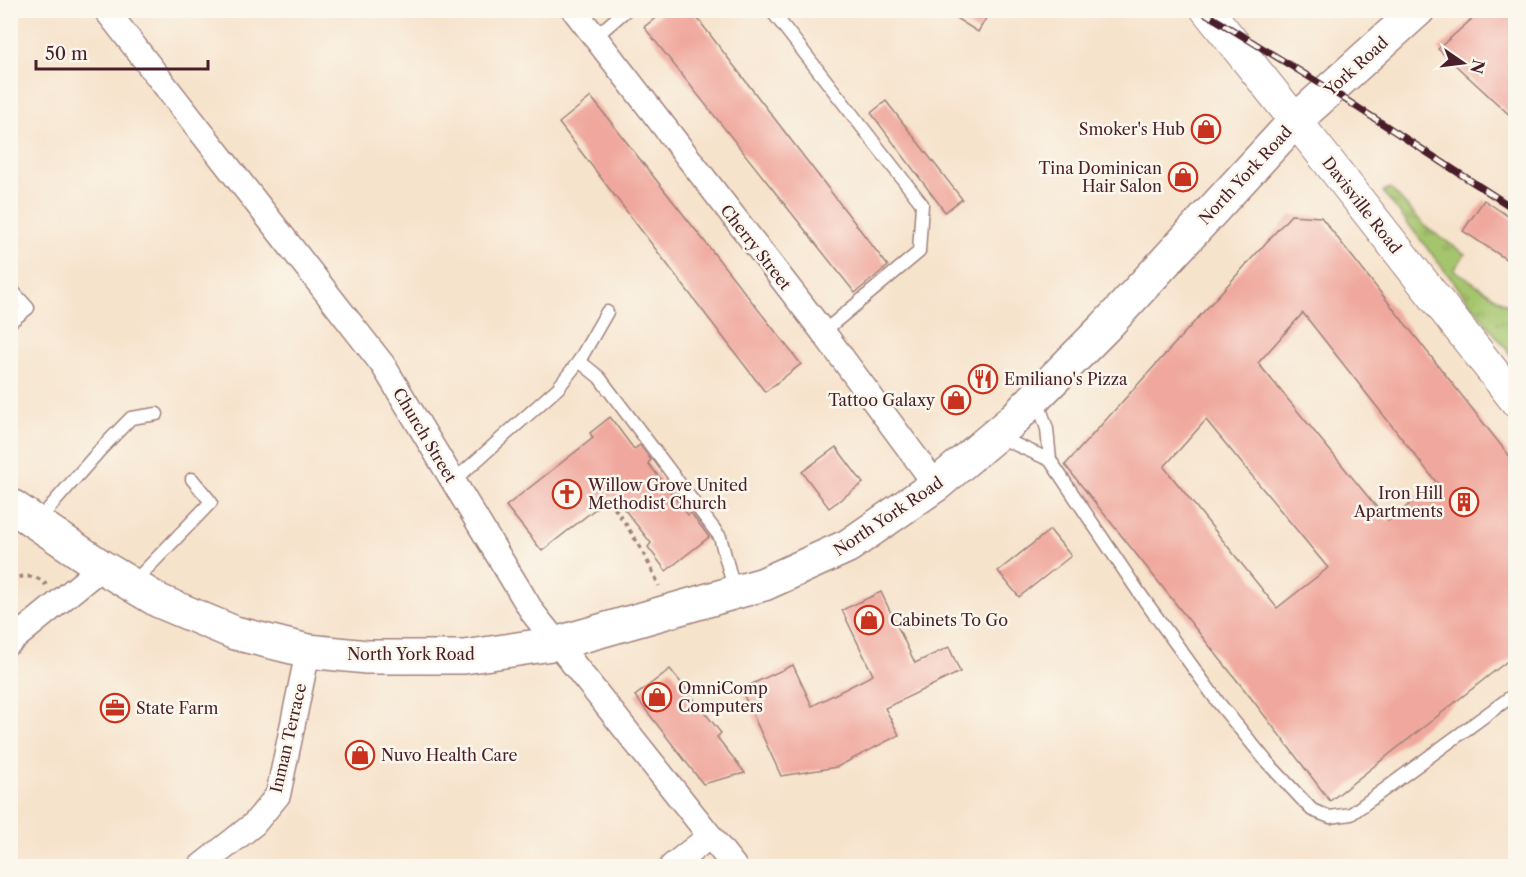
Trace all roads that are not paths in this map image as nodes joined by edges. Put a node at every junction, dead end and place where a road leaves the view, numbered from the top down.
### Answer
1 (106, 10) edge
2 (574, 10) edge
3 (626, 10) edge
4 (771, 10) edge
5 (1207, 10) edge
6 (1418, 10) edge
7 (594, 38) junction
8 (1295, 121) junction
9 (10, 288) edge
10 (607, 312) dead end
11 (10, 322) edge
12 (823, 332) junction
13 (579, 361) junction
14 (1036, 396) junction
15 (1515, 401) edge
16 (157, 414) dead end
17 (987, 442) junction
18 (1050, 460) junction
19 (192, 479) dead end
20 (452, 480) junction
21 (936, 485) junction
22 (24, 514) edge
23 (102, 567) junction
24 (131, 585) junction
25 (735, 592) junction
26 (10, 642) edge
27 (558, 643) junction
28 (308, 651) junction
29 (1515, 693) edge
30 (710, 836) junction
31 (201, 867) edge
32 (672, 867) edge
33 (734, 867) edge

1 - 20 street, Church Street
2 - 7 street, Cherry Street
3 - 7 lane
4 - 12 lane
5 - 8 street, Davisville Road
6 - 8 highway, York Road
7 - 12 street, Cherry Street
8 - 14 highway, North York Road
8 - 15 street, Davisville Road
9 - 11 lane
10 - 13 lane
12 - 21 street, Cherry Street
13 - 20 lane
13 - 25 lane
14 - 17 highway, North York Road
14 - 18 lane
16 - 22 lane
17 - 18 lane
17 - 21 highway, North York Road
18 - 29 lane
19 - 24 lane
20 - 27 street, Church Street
21 - 25 highway, North York Road
22 - 23 highway, North York Road
23 - 24 highway, North York Road
23 - 26 street
24 - 28 highway, North York Road
25 - 27 highway, North York Road
27 - 28 highway, North York Road
27 - 30 street, Church Street
28 - 31 street, Inman Terrace
30 - 32 street
30 - 33 street, Church Street

